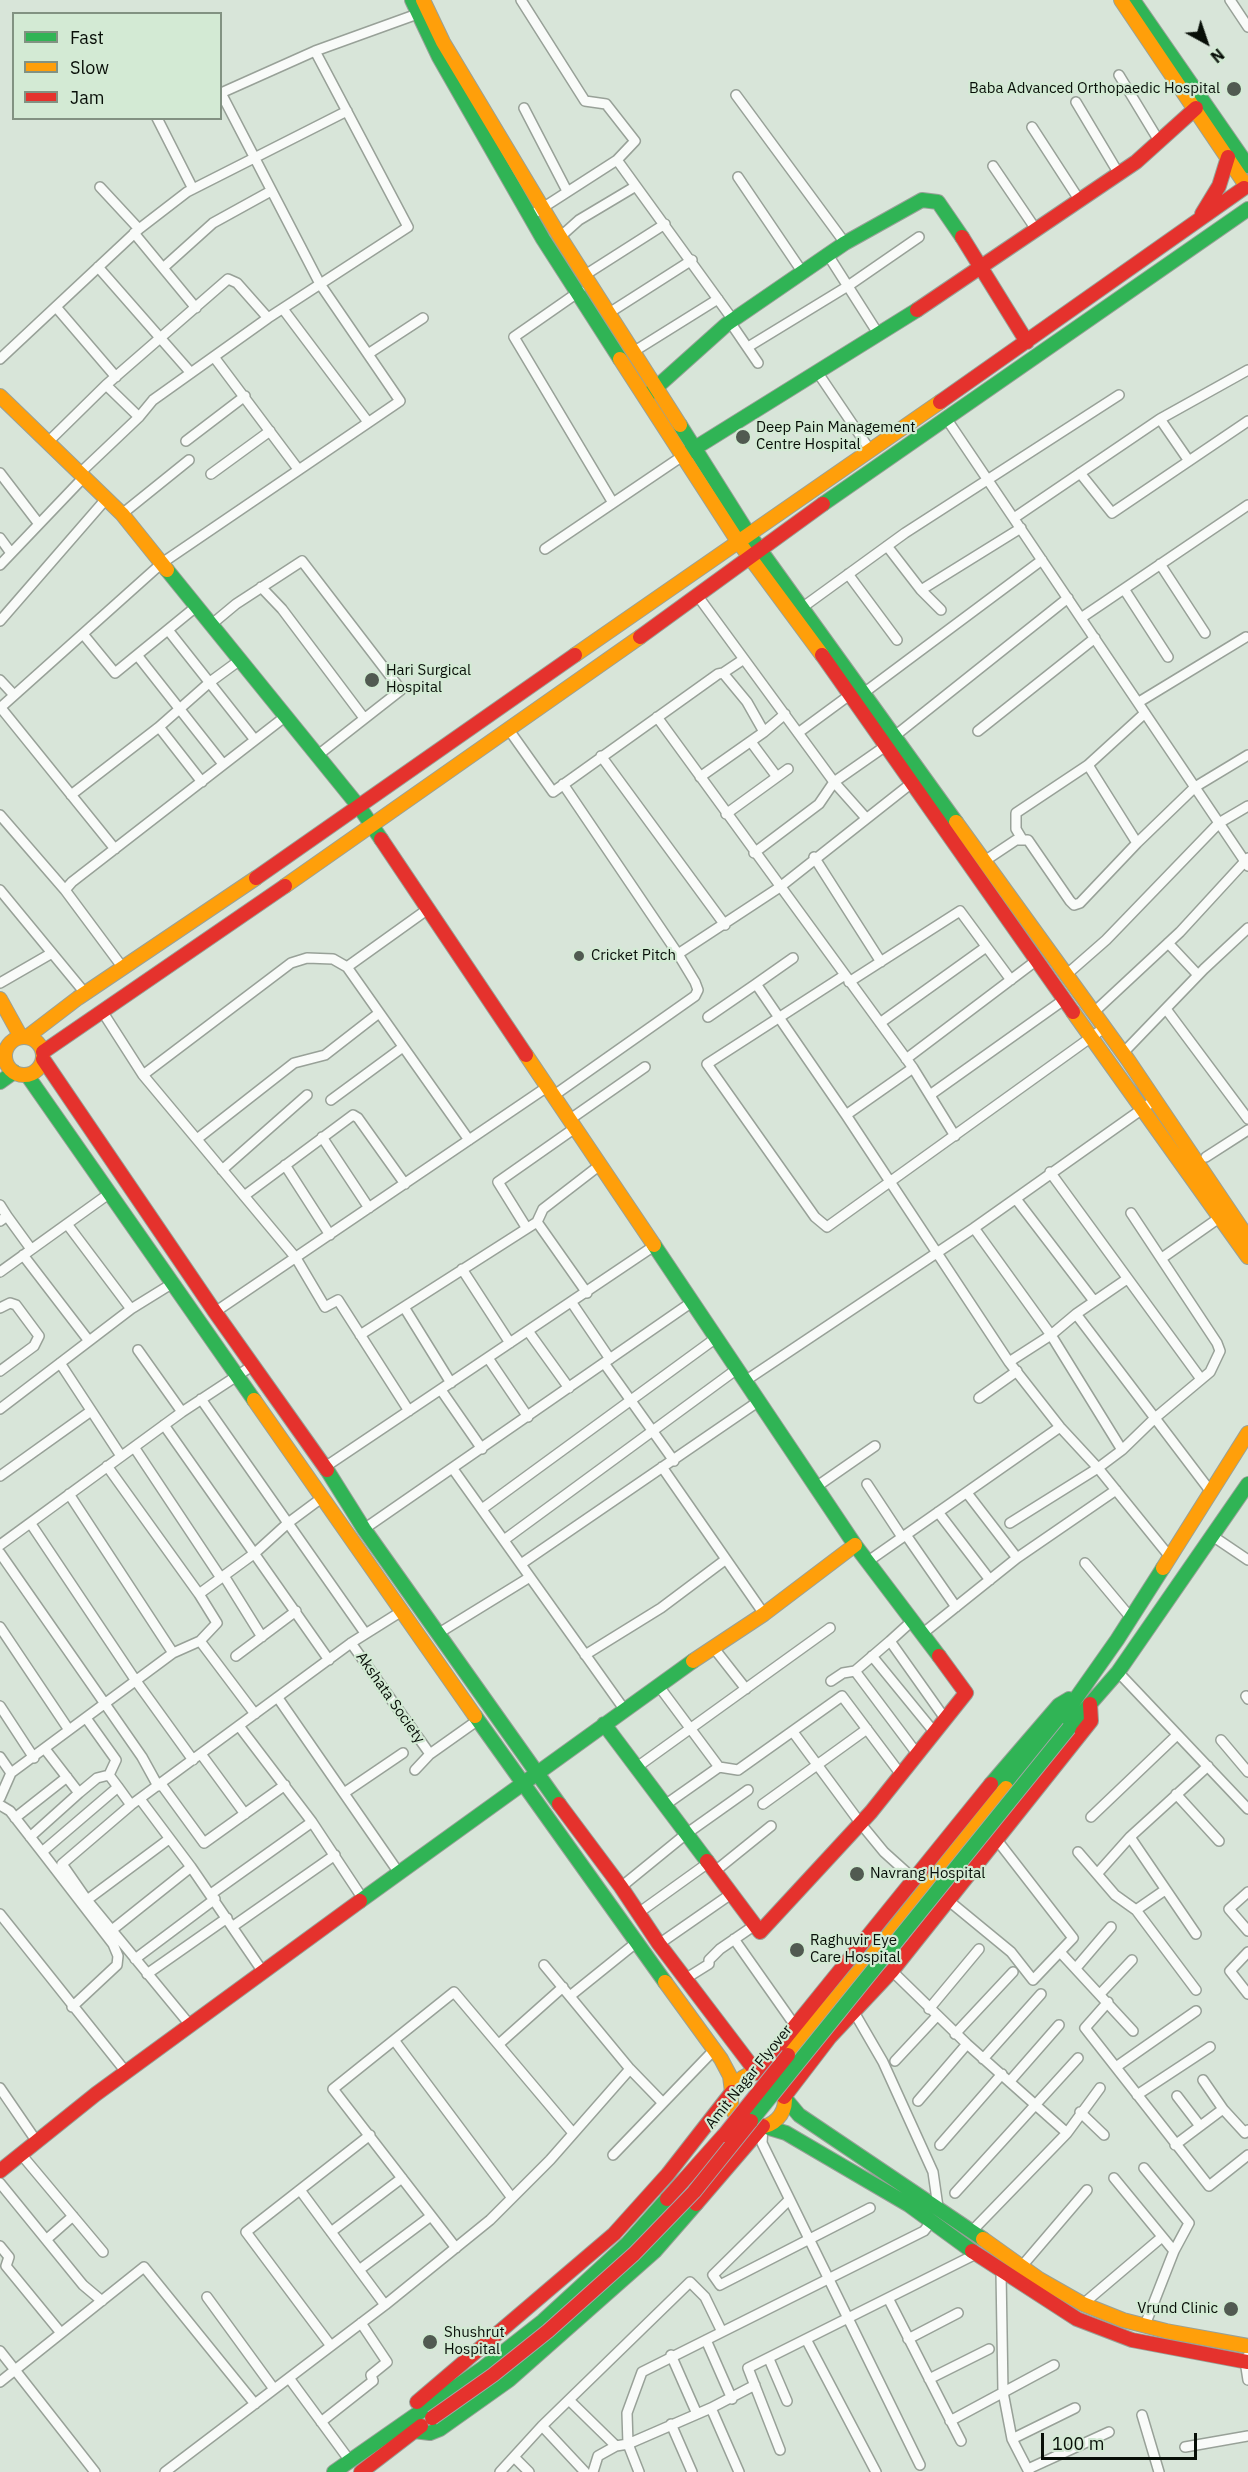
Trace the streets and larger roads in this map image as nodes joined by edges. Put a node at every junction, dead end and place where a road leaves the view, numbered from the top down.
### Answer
1 (521, 0) edge
2 (1121, 0) edge
3 (1133, 0) edge
4 (1230, 0) edge
5 (420, 6) edge
6 (1248, 27) edge
7 (315, 51) junction
8 (1119, 75) dead end
9 (222, 93) edge
10 (222, 95) edge
11 (736, 95) dead end
12 (1076, 102) dead end
13 (524, 108) dead end
14 (1196, 108) junction
15 (347, 111) junction
16 (158, 120) edge
17 (1032, 127) dead end
18 (1159, 141) junction
19 (1228, 157) junction
20 (254, 159) junction
21 (617, 160) junction
22 (993, 165) dead end
23 (1248, 166) edge
24 (1119, 174) junction
25 (738, 177) dead end
26 (636, 186) junction
27 (100, 187) dead end
28 (194, 189) junction
29 (1246, 189) edge
30 (271, 191) junction
31 (567, 192) junction
32 (1080, 201) junction
33 (543, 208) junction
34 (1248, 209) edge
35 (530, 216) junction
36 (1197, 221) junction
37 (665, 224) junction
38 (137, 231) junction
39 (1037, 231) junction
40 (560, 237) junction
41 (919, 237) dead end
42 (845, 243) junction
43 (828, 255) junction
44 (692, 260) junction
45 (98, 267) junction
46 (982, 267) junction
47 (163, 268) junction
48 (803, 273) junction
49 (587, 280) junction
50 (320, 285) junction
51 (848, 286) junction
52 (577, 293) junction
53 (718, 300) junction
54 (56, 307) junction
55 (196, 308) junction
56 (283, 309) junction
57 (609, 313) junction
58 (268, 318) junction
59 (423, 318) dead end
60 (732, 321) junction
61 (879, 335) junction
62 (159, 339) junction
63 (1027, 342) junction
64 (748, 347) junction
65 (633, 352) junction
66 (368, 354) junction
67 (214, 357) junction
68 (0, 359) edge
69 (758, 363) dead end
70 (1248, 370) edge
71 (818, 373) junction
72 (191, 374) junction
73 (116, 377) junction
74 (106, 385) junction
75 (651, 392) junction
76 (1119, 395) dead end
77 (0, 396) edge
78 (245, 396) junction
79 (139, 417) junction
80 (946, 418) junction
81 (1160, 419) junction
82 (1248, 421) edge
83 (368, 422) junction
84 (270, 430) junction
85 (186, 441) dead end
86 (48, 442) junction
87 (870, 450) junction
88 (689, 452) junction
89 (189, 460) dead end
90 (1189, 461) junction
91 (298, 468) junction
92 (0, 473) edge
93 (1080, 473) junction
94 (211, 474) dead end
95 (82, 475) junction
96 (988, 479) junction
97 (106, 499) junction
98 (613, 503) junction
99 (1248, 506) edge
100 (122, 514) junction
101 (1014, 518) junction
102 (39, 524) junction
103 (1021, 528) junction
104 (743, 537) junction
105 (0, 538) edge
106 (886, 546) junction
107 (544, 549) dead end
108 (755, 552) junction
109 (11, 553) junction
110 (1042, 560) junction
111 (162, 563) junction
112 (1160, 564) junction
113 (0, 565) edge
114 (848, 574) junction
115 (261, 587) junction
116 (1124, 589) junction
117 (921, 590) junction
118 (697, 595) junction
119 (1068, 598) junction
120 (197, 606) junction
121 (803, 607) junction
122 (941, 610) dead end
123 (1081, 618) junction
124 (0, 621) edge
125 (212, 624) junction
126 (168, 630) junction
127 (1205, 633) dead end
128 (83, 634) junction
129 (1246, 637) dead end
130 (1095, 638) junction
131 (897, 640) dead end
132 (137, 655) junction
133 (1168, 657) dead end
134 (744, 659) junction
135 (240, 660) junction
136 (723, 673) junction
137 (0, 680) edge
138 (210, 682) junction
139 (858, 693) junction
140 (14, 695) junction
141 (1138, 702) junction
142 (0, 708) edge
143 (179, 710) junction
144 (1145, 712) junction
145 (785, 714) junction
146 (286, 716) junction
147 (657, 717) junction
148 (364, 718) junction
149 (159, 727) junction
150 (509, 730) junction
151 (978, 731) dead end
152 (764, 732) junction
153 (798, 733) junction
154 (255, 740) junction
155 (891, 740) junction
156 (751, 741) junction
157 (318, 755) junction
158 (1248, 755) edge
159 (601, 756) junction
160 (223, 764) junction
161 (1088, 765) junction
162 (788, 769) dead end
163 (700, 777) junction
164 (777, 777) junction
165 (202, 782) junction
166 (913, 782) junction
167 (834, 783) junction
168 (563, 784) junction
169 (1195, 787) junction
170 (71, 795) junction
171 (1248, 806) edge
172 (360, 808) junction
173 (726, 813) junction
174 (0, 815) edge
175 (866, 818) junction
176 (1219, 824) junction
177 (372, 826) junction
178 (1022, 839) junction
179 (1137, 843) junction
180 (115, 849) junction
181 (754, 853) junction
182 (814, 857) junction
183 (986, 860) junction
184 (1247, 861) edge
185 (780, 886) junction
186 (0, 890) edge
187 (65, 890) junction
188 (428, 909) junction
189 (725, 925) junction
190 (1248, 930) edge
191 (1168, 943) junction
192 (986, 947) junction
193 (52, 953) junction
194 (678, 954) junction
195 (794, 958) dead end
196 (1037, 960) junction
197 (881, 962) junction
198 (347, 967) junction
199 (123, 968) junction
200 (1066, 975) junction
201 (1198, 975) junction
202 (847, 979) junction
203 (1011, 980) junction
204 (0, 983) edge
205 (756, 984) junction
206 (85, 993) junction
207 (0, 999) edge
208 (1065, 999) junction
209 (1166, 1009) junction
210 (102, 1011) junction
211 (380, 1013) junction
212 (1093, 1013) junction
213 (708, 1017) dead end
214 (780, 1018) junction
215 (879, 1023) junction
216 (1104, 1028) junction
217 (1091, 1036) junction
218 (24, 1037) junction
219 (403, 1047) junction
220 (3, 1051) edge
221 (1123, 1053) junction
222 (43, 1055) junction
223 (906, 1059) junction
224 (645, 1067) dead end
225 (913, 1068) junction
226 (21, 1074) junction
227 (143, 1075) junction
228 (0, 1082) edge
229 (550, 1091) junction
230 (307, 1095) dead end
231 (930, 1095) junction
232 (331, 1100) dead end
233 (1155, 1100) junction
234 (1140, 1109) junction
235 (846, 1115) junction
236 (1248, 1119) edge
237 (572, 1124) junction
238 (1245, 1132) edge
239 (955, 1136) junction
240 (322, 1137) junction
241 (196, 1139) junction
242 (469, 1140) junction
243 (1248, 1143) edge
244 (1206, 1157) dead end
245 (285, 1165) junction
246 (600, 1165) junction
247 (222, 1170) junction
248 (1050, 1172) junction
249 (890, 1183) junction
250 (405, 1184) junction
251 (110, 1193) junction
252 (244, 1196) junction
253 (1016, 1198) junction
254 (0, 1206) edge
255 (369, 1208) junction
256 (1131, 1213) dead end
257 (4, 1218) edge
258 (1219, 1218) junction
259 (537, 1222) junction
260 (67, 1224) junction
261 (526, 1227) junction
262 (974, 1228) junction
263 (330, 1234) junction
264 (1248, 1238) edge
265 (654, 1246) junction
266 (27, 1252) junction
267 (936, 1252) junction
268 (1248, 1257) edge
269 (296, 1258) junction
270 (1162, 1258) junction
271 (462, 1269) junction
272 (0, 1272) edge
273 (1127, 1279) junction
274 (173, 1283) junction
275 (587, 1293) junction
276 (1094, 1300) junction
277 (692, 1302) junction
278 (572, 1303) junction
279 (404, 1307) junction
280 (0, 1308) edge
281 (131, 1309) junction
282 (215, 1312) junction
283 (1076, 1314) junction
284 (528, 1331) junction
285 (360, 1335) junction
286 (1052, 1335) junction
287 (716, 1338) junction
288 (89, 1341) junction
289 (510, 1343) junction
290 (138, 1350) dead end
291 (488, 1358) junction
292 (607, 1361) junction
293 (1010, 1362) junction
294 (60, 1363) junction
295 (252, 1366) junction
296 (737, 1369) junction
297 (0, 1371) edge
298 (1017, 1371) junction
299 (238, 1375) junction
300 (1201, 1379) junction
301 (745, 1381) junction
302 (451, 1383) junction
303 (569, 1388) junction
304 (441, 1390) junction
305 (201, 1398) junction
306 (979, 1398) dead end
307 (630, 1399) junction
308 (759, 1401) junction
309 (0, 1409) edge
310 (92, 1411) junction
311 (409, 1411) junction
312 (182, 1412) junction
313 (528, 1417) junction
314 (1155, 1418) junction
315 (164, 1425) junction
316 (1060, 1427) junction
317 (652, 1431) junction
318 (1248, 1433) edge
319 (134, 1446) junction
320 (875, 1446) dead end
321 (482, 1449) junction
322 (1122, 1450) junction
323 (121, 1456) junction
324 (674, 1461) junction
325 (107, 1466) junction
326 (325, 1467) junction
327 (662, 1467) junction
328 (1098, 1468) junction
329 (453, 1469) junction
330 (0, 1476) edge
331 (867, 1484) dead end
332 (1248, 1484) edge
333 (816, 1487) junction
334 (1116, 1490) junction
335 (1211, 1492) junction
336 (967, 1493) junction
337 (69, 1494) junction
338 (322, 1497) junction
339 (1242, 1505) edge
340 (482, 1509) junction
341 (938, 1512) junction
342 (288, 1523) junction
343 (1010, 1523) dead end
344 (31, 1524) junction
345 (364, 1529) junction
346 (904, 1536) junction
347 (1214, 1537) junction
348 (504, 1540) junction
349 (0, 1545) edge
350 (855, 1545) junction
351 (0, 1553) edge
352 (255, 1553) junction
353 (1170, 1557) junction
354 (1017, 1558) junction
355 (725, 1560) junction
356 (1248, 1560) edge
357 (867, 1562) junction
358 (1085, 1563) dead end
359 (521, 1564) junction
360 (530, 1576) junction
361 (223, 1577) junction
362 (990, 1580) junction
363 (199, 1594) junction
364 (956, 1606) junction
365 (296, 1611) junction
366 (402, 1611) junction
367 (764, 1614) junction
368 (1131, 1618) junction
369 (912, 1621) junction
370 (0, 1627) edge
371 (830, 1628) dead end
372 (365, 1633) junction
373 (438, 1634) junction
374 (922, 1634) junction
375 (262, 1637) junction
376 (200, 1641) junction
377 (890, 1641) junction
378 (351, 1643) junction
379 (713, 1647) junction
380 (173, 1653) junction
381 (585, 1655) junction
382 (236, 1656) dead end
383 (872, 1656) junction
384 (329, 1660) junction
385 (855, 1671) junction
386 (1118, 1672) junction
387 (136, 1681) junction
388 (831, 1681) dead end
389 (658, 1685) junction
390 (746, 1689) junction
391 (1077, 1695) junction
392 (278, 1698) junction
393 (1090, 1704) junction
394 (103, 1705) junction
395 (0, 1706) edge
396 (624, 1710) junction
397 (255, 1714) junction
398 (86, 1718) junction
399 (478, 1720) junction
400 (946, 1720) junction
401 (604, 1724) junction
402 (1065, 1725) junction
403 (238, 1726) junction
404 (867, 1729) junction
405 (69, 1730) junction
406 (691, 1730) junction
407 (793, 1732) junction
408 (936, 1733) junction
409 (1177, 1735) junction
410 (1221, 1740) dead end
411 (45, 1749) junction
412 (403, 1753) dead end
413 (430, 1754) junction
414 (918, 1755) junction
415 (0, 1757) edge
416 (197, 1757) junction
417 (34, 1758) junction
418 (818, 1766) junction
419 (1208, 1766) junction
420 (637, 1767) junction
421 (718, 1767) junction
422 (415, 1770) dead end
423 (1248, 1772) edge
424 (11, 1773) junction
425 (535, 1773) junction
426 (109, 1775) junction
427 (902, 1776) junction
428 (67, 1777) junction
429 (522, 1783) junction
430 (159, 1785) junction
431 (285, 1785) junction
432 (118, 1787) junction
433 (748, 1790) dead end
434 (79, 1793) junction
435 (344, 1793) junction
436 (1176, 1794) junction
437 (1244, 1796) edge
438 (0, 1798) edge
439 (136, 1802) junction
440 (764, 1804) dead end
441 (0, 1805) edge
442 (665, 1805) junction
443 (1248, 1809) edge
444 (245, 1814) junction
445 (1091, 1817) dead end
446 (15, 1818) junction
447 (312, 1822) junction
448 (861, 1824) junction
449 (771, 1826) dead end
450 (686, 1834) junction
451 (30, 1836) junction
452 (1130, 1837) junction
453 (169, 1839) junction
454 (998, 1840) junction
455 (1219, 1841) dead end
456 (42, 1852) junction
457 (1078, 1852) dead end
458 (335, 1855) junction
459 (190, 1867) junction
460 (711, 1867) junction
461 (399, 1873) junction
462 (1097, 1874) junction
463 (914, 1879) junction
464 (621, 1887) junction
465 (1166, 1890) junction
466 (1248, 1892) edge
467 (731, 1894) junction
468 (213, 1897) junction
469 (363, 1899) junction
470 (87, 1900) junction
471 (949, 1901) junction
472 (1136, 1910) junction
473 (0, 1914) edge
474 (637, 1914) junction
475 (227, 1918) junction
476 (755, 1925) junction
477 (232, 1927) junction
478 (1112, 1927) dead end
479 (112, 1930) junction
480 (1248, 1931) edge
481 (1196, 1934) dead end
482 (734, 1940) junction
483 (637, 1942) junction
484 (659, 1944) junction
485 (979, 1949) dead end
486 (1060, 1952) junction
487 (1248, 1952) edge
488 (135, 1959) junction
489 (1132, 1960) dead end
490 (544, 1965) dead end
491 (1076, 1968) junction
492 (892, 1971) junction
493 (263, 1972) junction
494 (1013, 1972) dead end
495 (147, 1974) junction
496 (685, 1979) junction
497 (563, 1988) junction
498 (1196, 1990) dead end
499 (1041, 1994) dead end
500 (1100, 1994) junction
501 (1248, 1994) edge
502 (570, 1996) junction
503 (1108, 2002) junction
504 (72, 2007) junction
505 (929, 2009) junction
506 (1196, 2011) dead end
507 (854, 2012) junction
508 (937, 2016) junction
509 (190, 2025) junction
510 (1059, 2025) dead end
511 (796, 2027) junction
512 (1133, 2031) dead end
513 (955, 2034) junction
514 (394, 2040) junction
515 (499, 2044) junction
516 (967, 2044) junction
517 (1210, 2047) dead end
518 (714, 2050) junction
519 (1078, 2058) dead end
520 (983, 2059) junction
521 (895, 2061) dead end
522 (1116, 2067) junction
523 (630, 2069) junction
524 (126, 2072) junction
525 (757, 2073) junction
526 (1006, 2077) junction
527 (1203, 2080) dead end
528 (0, 2088) edge
529 (1100, 2088) dead end
530 (732, 2092) junction
531 (1137, 2095) junction
532 (1177, 2096) dead end
533 (784, 2097) junction
534 (918, 2101) dead end
535 (662, 2102) junction
536 (1036, 2104) junction
537 (1223, 2109) junction
538 (1080, 2112) junction
539 (763, 2126) junction
540 (1200, 2126) junction
541 (1248, 2130) edge
542 (573, 2133) junction
543 (1067, 2133) junction
544 (369, 2135) junction
545 (1104, 2136) dead end
546 (37, 2142) junction
547 (940, 2145) dead end
548 (1175, 2145) junction
549 (20, 2153) junction
550 (613, 2154) dead end
551 (1248, 2155) edge
552 (1144, 2168) dead end
553 (0, 2171) edge
554 (402, 2178) junction
555 (1114, 2178) dead end
556 (0, 2183) edge
557 (300, 2190) junction
558 (1087, 2190) dead end
559 (955, 2193) dead end
560 (513, 2198) junction
561 (789, 2200) junction
562 (938, 2207) junction
563 (870, 2208) dead end
564 (73, 2216) junction
565 (431, 2216) junction
566 (931, 2222) junction
567 (972, 2231) junction
568 (331, 2232) junction
569 (1162, 2237) junction
570 (47, 2239) junction
571 (808, 2240) junction
572 (0, 2246) edge
573 (456, 2248) junction
574 (1174, 2251) junction
575 (103, 2252) dead end
576 (976, 2254) junction
577 (1022, 2266) junction
578 (359, 2270) junction
579 (1000, 2272) junction
580 (828, 2280) junction
581 (207, 2297) dead end
582 (888, 2298) junction
583 (102, 2301) junction
584 (1083, 2304) junction
585 (385, 2305) junction
586 (958, 2313) dead end
587 (846, 2319) junction
588 (361, 2323) junction
589 (1145, 2325) junction
590 (722, 2332) junction
591 (61, 2333) junction
592 (908, 2339) junction
593 (706, 2340) junction
594 (807, 2341) junction
595 (331, 2346) junction
596 (1248, 2346) edge
597 (989, 2349) dead end
598 (0, 2351) edge
599 (671, 2355) junction
600 (769, 2359) junction
601 (1247, 2359) edge
602 (1054, 2365) dead end
603 (15, 2370) junction
604 (289, 2378) junction
605 (929, 2379) junction
606 (1248, 2380) edge
607 (0, 2382) edge
608 (754, 2385) junction
609 (274, 2389) junction
610 (1003, 2392) junction
611 (732, 2399) junction
612 (570, 2401) junction
613 (787, 2401) dead end
614 (255, 2404) junction
615 (711, 2408) junction
616 (1074, 2408) dead end
617 (429, 2412) junction
618 (697, 2414) junction
619 (1142, 2415) dead end
620 (950, 2421) junction
621 (321, 2422) junction
622 (671, 2424) junction
623 (542, 2427) junction
624 (394, 2429) junction
625 (414, 2431) junction
626 (1109, 2432) dead end
627 (1248, 2436) edge
628 (1012, 2439) junction
629 (961, 2441) dead end
630 (628, 2444) junction
631 (616, 2446) junction
632 (1185, 2447) dead end
633 (780, 2450) dead end
634 (514, 2457) junction
635 (350, 2461) junction
636 (921, 2465) dead end
637 (1028, 2471) edge
638 (95, 2472) edge
639 (165, 2472) edge
640 (334, 2472) edge
641 (361, 2472) edge
642 (500, 2472) edge
643 (529, 2472) edge
644 (585, 2472) edge
645 (593, 2472) edge
646 (639, 2472) edge
647 (692, 2472) edge
648 (739, 2472) edge
649 (876, 2472) edge
650 (1160, 2472) edge

1 - 21 street
2 - 14 street
3 - 23 street
4 - 6 street
5 - 7 street
5 - 33 street
5 - 35 street
7 - 9 street
7 - 15 street
8 - 18 street
10 - 20 street
11 - 42 street
12 - 24 street
13 - 31 street
14 - 18 street
14 - 19 street
15 - 20 street
15 - 50 street
16 - 28 street
17 - 32 street
18 - 24 street
19 - 29 street
19 - 36 street
20 - 28 street
20 - 30 street
21 - 26 street
21 - 31 street
22 - 39 street
24 - 32 street
25 - 48 street
26 - 37 street
26 - 40 street
27 - 38 street
28 - 38 street
29 - 36 street
30 - 47 street
30 - 50 street
31 - 33 street
32 - 39 street
33 - 35 street
33 - 40 street
34 - 80 street
35 - 52 street
36 - 63 street
37 - 44 street
37 - 49 street
38 - 45 street
38 - 47 street
39 - 46 street
40 - 49 street
41 - 51 street
42 - 43 street
42 - 46 street
43 - 48 street
43 - 51 street
44 - 53 street
44 - 57 street
45 - 54 street
45 - 62 street
46 - 61 street
46 - 63 street
47 - 55 street
48 - 60 street
49 - 52 street
49 - 57 street
50 - 56 street
50 - 66 street
51 - 61 street
51 - 64 street
52 - 75 street
52 - 98 street
53 - 60 street
53 - 65 street
54 - 68 street
54 - 73 street
55 - 58 street
55 - 62 street
56 - 58 street
56 - 83 street
57 - 65 street
58 - 67 street
59 - 66 street
60 - 64 street
60 - 75 street
61 - 71 street
62 - 72 street
62 - 73 street
63 - 87 street
64 - 69 street
65 - 75 street
66 - 83 street
67 - 72 street
67 - 78 street
70 - 81 street
71 - 87 street
71 - 88 street
72 - 79 street
73 - 74 street
74 - 79 street
74 - 86 street
75 - 88 street
76 - 96 street
77 - 86 street
78 - 84 street
78 - 85 street
79 - 95 street
80 - 96 street
80 - 108 street
81 - 90 street
81 - 93 street
82 - 90 street
83 - 91 street
84 - 91 street
84 - 94 street
86 - 95 street
87 - 104 street
88 - 98 street
88 - 104 street
89 - 100 street
90 - 93 street
91 - 111 street
92 - 102 street
93 - 101 street
95 - 97 street
95 - 102 street
96 - 101 street
96 - 106 street
97 - 100 street
97 - 124 street
98 - 107 street
99 - 112 street
100 - 111 street
101 - 103 street
102 - 109 street
103 - 110 street
103 - 117 street
104 - 108 street
104 - 172 street
105 - 109 street
106 - 114 street
106 - 117 street
108 - 118 street
108 - 121 street
108 - 139 street
109 - 113 street
110 - 119 street
110 - 139 street
111 - 120 street
111 - 128 street
112 - 116 street
112 - 127 street
114 - 121 street
114 - 131 street
115 - 125 street
115 - 148 street
115 - 148 street
116 - 123 street
116 - 133 street
117 - 122 street
118 - 134 street
118 - 150 street
119 - 123 street
119 - 155 street
120 - 125 street
120 - 126 street
121 - 139 street
123 - 130 street
125 - 135 street
126 - 132 street
126 - 138 street
128 - 132 street
128 - 140 street
129 - 141 street
130 - 141 street
130 - 151 street
132 - 143 street
134 - 136 street
134 - 145 street
135 - 138 street
135 - 146 street
136 - 147 street
136 - 152 street
137 - 140 street
138 - 143 street
138 - 154 street
139 - 153 street
139 - 155 street
140 - 142 street
141 - 144 street
142 - 170 street
143 - 149 street
143 - 160 street
144 - 161 street
144 - 169 street
145 - 152 street
145 - 153 street
146 - 154 street
146 - 157 street
147 - 159 street
147 - 163 street
148 - 157 street
149 - 165 street
149 - 170 street
150 - 168 street
150 - 177 street
152 - 156 street
153 - 167 street
154 - 160 street
155 - 166 street
155 - 167 street
155 - 183 street
156 - 163 street
156 - 164 street
157 - 172 street
158 - 169 street
159 - 168 street
159 - 189 street
160 - 165 street
161 - 178 street
161 - 179 street
162 - 164 street
163 - 173 street
164 - 173 street
165 - 180 street
166 - 175 street
166 - 196 street
167 - 175 street
167 - 181 street
168 - 194 street
169 - 176 street
169 - 179 street
170 - 180 street
171 - 176 street
172 - 177 street
172 - 199 street
173 - 181 street
174 - 187 street
175 - 182 street
176 - 184 street
176 - 200 street
177 - 188 street
177 - 210 street
178 - 179 street
178 - 183 street
180 - 187 street
181 - 185 street
182 - 185 street
182 - 197 street
183 - 200 street
184 - 191 street
185 - 189 street
185 - 202 street
186 - 193 street
187 - 199 street
188 - 198 street
188 - 229 street
189 - 194 street
190 - 201 street
191 - 201 street
191 - 212 street
192 - 197 street
192 - 203 street
192 - 215 street
193 - 204 street
193 - 206 street
194 - 229 street
195 - 205 street
196 - 203 street
196 - 208 street
197 - 202 street
198 - 211 street
198 - 227 street
199 - 206 street
200 - 212 street
201 - 209 street
202 - 214 street
202 - 215 street
203 - 223 street
205 - 213 street
205 - 214 street
206 - 218 street
207 - 218 street
208 - 217 street
208 - 231 street
209 - 221 street
209 - 236 street
210 - 222 street
210 - 227 street
211 - 219 street
211 - 241 street
212 - 216 street
214 - 235 street
214 - 249 street
215 - 223 street
216 - 217 street
216 - 221 street
217 - 234 street
217 - 239 street
218 - 220 street
218 - 222 street
219 - 232 street
219 - 242 street
220 - 226 street
221 - 233 street
222 - 226 street
222 - 282 street
223 - 225 street
224 - 237 street
225 - 231 street
225 - 235 street
226 - 228 street
226 - 251 street
227 - 241 street
229 - 237 street
229 - 242 street
230 - 247 street
231 - 239 street
233 - 234 street
233 - 264 street
234 - 248 street
234 - 258 street
235 - 249 street
237 - 246 street
237 - 261 street
238 - 243 street
238 - 244 street
239 - 249 street
240 - 245 street
240 - 250 street
240 - 255 street
241 - 247 street
242 - 250 street
245 - 252 street
245 - 263 street
246 - 259 street
246 - 265 street
247 - 252 street
248 - 253 street
248 - 273 street
249 - 267 street
250 - 255 street
251 - 260 street
251 - 274 street
252 - 269 street
253 - 262 street
253 - 276 street
254 - 257 street
255 - 263 street
256 - 270 street
257 - 266 street
258 - 268 street
258 - 270 street
259 - 261 street
259 - 275 street
260 - 266 street
260 - 281 street
261 - 271 street
262 - 267 street
262 - 286 street
263 - 269 street
265 - 275 street
265 - 277 street
266 - 272 street
266 - 288 street
267 - 293 street
267 - 301 street
269 - 282 street
269 - 285 street
270 - 300 street
271 - 279 street
271 - 289 street
273 - 276 street
273 - 300 street
274 - 281 street
274 - 299 street
275 - 278 street
276 - 283 street
277 - 287 street
277 - 292 street
278 - 284 street
278 - 292 street
279 - 285 street
279 - 302 street
280 - 297 street
281 - 288 street
282 - 295 street
283 - 286 street
283 - 314 street
284 - 289 street
284 - 303 street
285 - 311 street
286 - 293 street
286 - 322 street
287 - 296 street
287 - 307 street
288 - 294 street
289 - 291 street
290 - 312 street
291 - 302 street
291 - 313 street
292 - 303 street
292 - 307 street
293 - 298 street
294 - 309 street
294 - 310 street
295 - 299 street
295 - 326 street
296 - 301 street
296 - 317 street
298 - 306 street
298 - 316 street
299 - 305 street
299 - 338 street
300 - 314 street
301 - 308 street
302 - 304 street
303 - 313 street
304 - 311 street
304 - 321 street
305 - 312 street
305 - 342 street
307 - 317 street
307 - 340 street
308 - 324 street
308 - 333 street
310 - 323 street
310 - 330 street
311 - 326 street
312 - 315 street
313 - 321 street
314 - 322 street
314 - 335 street
315 - 319 street
315 - 352 street
316 - 328 street
316 - 336 street
317 - 324 street
317 - 348 street
318 - 335 street, Amit Nagar Flyover
319 - 323 street
319 - 361 street
320 - 333 street
321 - 329 street
322 - 328 street
323 - 325 street
324 - 327 street
325 - 337 street
325 - 363 street
326 - 345 street
327 - 355 street
327 - 359 street
328 - 334 street
328 - 343 street
329 - 340 street
329 - 345 street
331 - 346 street
332 - 339 street, Amit Nagar Flyover
333 - 350 street
334 - 353 street
334 - 354 street
335 - 353 street, Amit Nagar Flyover
336 - 341 street
336 - 354 street
337 - 344 street
337 - 380 street
338 - 342 street
338 - 366 street
339 - 347 street, Amit Nagar Flyover
340 - 348 street
341 - 346 street
341 - 362 street
342 - 352 street
342 - 372 street
344 - 349 street
344 - 387 street
345 - 373 street
346 - 357 street
346 - 364 street
347 - 356 street
347 - 386 street, Amit Nagar Flyover
348 - 359 street
350 - 357 street
350 - 367 street
351 - 394 street
352 - 361 street
352 - 365 street
353 - 368 street, Amit Nagar Flyover
354 - 362 street
355 - 367 street
355 - 381 street
357 - 369 street
358 - 368 street
359 - 360 street
360 - 373 street
360 - 381 street
361 - 363 street
361 - 375 street
362 - 364 street
363 - 376 street
364 - 374 street
365 - 375 street
365 - 384 street
366 - 372 street
366 - 399 street
367 - 379 street
368 - 391 street, Amit Nagar Flyover
369 - 374 street
369 - 377 street
370 - 405 street
371 - 390 street
372 - 378 street
373 - 425 street
374 - 400 street
375 - 382 street
376 - 380 street
376 - 397 street
377 - 383 street
377 - 400 street
378 - 384 street
378 - 413 street, Akshata Society
379 - 389 street
379 - 390 street
380 - 387 street
381 - 396 street
383 - 385 street
383 - 408 street
384 - 392 street
385 - 388 street
385 - 414 street
386 - 393 street, Amit Nagar Flyover
386 - 409 street
387 - 394 street
387 - 416 street
389 - 396 street
389 - 406 street
390 - 406 street
391 - 402 street, Amit Nagar Flyover
391 - 463 street
392 - 397 street
392 - 435 street
393 - 402 street, Amit Nagar Flyover
393 - 454 street
394 - 398 street
394 - 430 street
395 - 417 street
396 - 401 street
397 - 403 street
398 - 405 street
398 - 426 street
399 - 413 street
399 - 429 street
400 - 408 street
401 - 420 street
401 - 425 street
402 - 617 street, Amit Nagar Flyover, bridge
403 - 416 street
403 - 431 street
404 - 407 street
404 - 418 street
404 - 427 street
405 - 411 street
406 - 420 street
406 - 421 street
407 - 418 street
407 - 421 street
408 - 414 street
409 - 419 street
409 - 445 street
410 - 423 street
411 - 417 street
411 - 428 street
412 - 435 street
413 - 422 street
414 - 427 street
415 - 424 street
416 - 430 street
416 - 444 street
417 - 424 street
418 - 440 street
418 - 448 street
419 - 436 street
419 - 437 street
420 - 442 street
421 - 442 street
424 - 438 street
425 - 429 street
425 - 464 street
426 - 432 street
426 - 434 street
427 - 448 street
428 - 434 street
428 - 446 street
429 - 461 street
429 - 483 street
430 - 439 street
430 - 444 street
431 - 444 street
431 - 447 street
432 - 439 street
432 - 456 street
433 - 450 street
434 - 451 street
435 - 461 street
436 - 452 street
436 - 455 street
437 - 443 street
439 - 453 street
439 - 470 street
441 - 446 street
442 - 450 street
446 - 451 street
447 - 458 street
447 - 468 street
448 - 463 street
448 - 476 street
449 - 460 street
450 - 460 street
450 - 464 street
451 - 456 street
452 - 462 street
452 - 465 street
453 - 459 street
453 - 470 street
454 - 471 street
454 - 486 street
456 - 504 street
457 - 462 street
458 - 469 street
458 - 477 street
459 - 468 street
459 - 479 street
460 - 467 street
460 - 474 street
461 - 469 street
462 - 472 street
463 - 511 street
464 - 474 street
465 - 472 street
465 - 481 street
466 - 480 street
467 - 476 street
467 - 484 street
468 - 475 street
468 - 488 street
469 - 493 street
470 - 479 street
471 - 486 street
471 - 492 street
472 - 498 street
473 - 504 street
474 - 484 street
475 - 477 street
475 - 495 street
476 - 482 street
477 - 493 street
478 - 491 street
479 - 488 street
482 - 496 street
482 - 511 street
483 - 502 street
483 - 518 street
484 - 496 street
485 - 505 street
486 - 491 street
487 - 501 street
488 - 495 street
489 - 500 street
490 - 497 street
491 - 500 street
492 - 505 street
492 - 507 street
493 - 509 street
494 - 513 street
495 - 509 street
496 - 525 street
497 - 502 street
497 - 515 street
499 - 520 street
500 - 503 street
502 - 523 street
503 - 512 street
503 - 522 street
504 - 524 street
505 - 508 street
506 - 522 street
507 - 533 street
507 - 562 street
508 - 513 street
508 - 521 street
509 - 524 street
510 - 526 street
511 - 525 street
513 - 516 street
514 - 515 street
514 - 544 street
514 - 560 street
515 - 542 street
516 - 520 street
516 - 534 street
517 - 531 street
518 - 530 street
518 - 535 street
519 - 536 street
520 - 526 street
522 - 531 street
523 - 535 street
523 - 542 street
524 - 546 street
525 - 530 street
525 - 533 street
526 - 536 street
526 - 547 street
527 - 537 street
528 - 546 street
529 - 538 street
530 - 539 street
530 - 624 street
531 - 548 street
532 - 540 street
533 - 539 street
533 - 562 street
535 - 550 street
536 - 543 street
536 - 559 street
537 - 540 street
537 - 541 street
538 - 543 street
538 - 545 street
539 - 561 street
539 - 566 street
539 - 625 street
540 - 548 street
542 - 560 street
543 - 567 street
544 - 554 street
544 - 557 street
546 - 549 street
548 - 551 street
549 - 553 street
549 - 564 street
552 - 574 street
554 - 565 street
554 - 568 street
555 - 569 street
556 - 570 street
557 - 568 street
557 - 595 street
558 - 577 street
560 - 573 street
561 - 571 street
561 - 571 street
562 - 567 street
563 - 571 street
564 - 570 street
564 - 575 street
565 - 573 street
565 - 578 street
566 - 576 street
566 - 580 street
567 - 577 street
568 - 578 street
569 - 574 street
569 - 584 street
570 - 583 street
571 - 580 street
572 - 591 street
573 - 585 street
574 - 589 street
576 - 579 street
576 - 582 street
577 - 584 street
578 - 585 street
579 - 601 street
579 - 610 street
580 - 587 street
580 - 590 street
581 - 609 street
582 - 587 street
582 - 592 street
583 - 591 street
583 - 614 street
584 - 589 street
585 - 588 street
586 - 592 street
587 - 594 street
587 - 636 street
588 - 595 street
588 - 621 street
589 - 596 street
590 - 593 street
590 - 612 street
591 - 603 street
592 - 605 street
593 - 599 street
593 - 611 street
594 - 600 street
594 - 649 street
595 - 604 street
597 - 605 street
598 - 603 street
599 - 618 street
599 - 630 street
600 - 608 street
600 - 613 street
601 - 606 street
602 - 610 street
603 - 607 street
603 - 638 street
604 - 609 street
604 - 621 street
605 - 620 street
608 - 611 street
608 - 633 street
609 - 614 street
610 - 620 street
610 - 628 street
611 - 615 street
612 - 623 street
612 - 631 street
614 - 639 street
615 - 618 street
615 - 648 street
616 - 628 street
617 - 624 street, Amit Nagar Flyover
617 - 625 street, Amit Nagar Flyover
618 - 622 street
619 - 650 street
620 - 629 street
621 - 635 street
622 - 630 street
622 - 647 street
623 - 634 street
623 - 644 street
624 - 635 street, Amit Nagar Flyover
625 - 641 street, Amit Nagar Flyover
626 - 637 street
627 - 632 street
628 - 637 street
630 - 631 street
630 - 646 street
631 - 645 street
634 - 642 street
634 - 643 street
635 - 640 street, Amit Nagar Flyover

